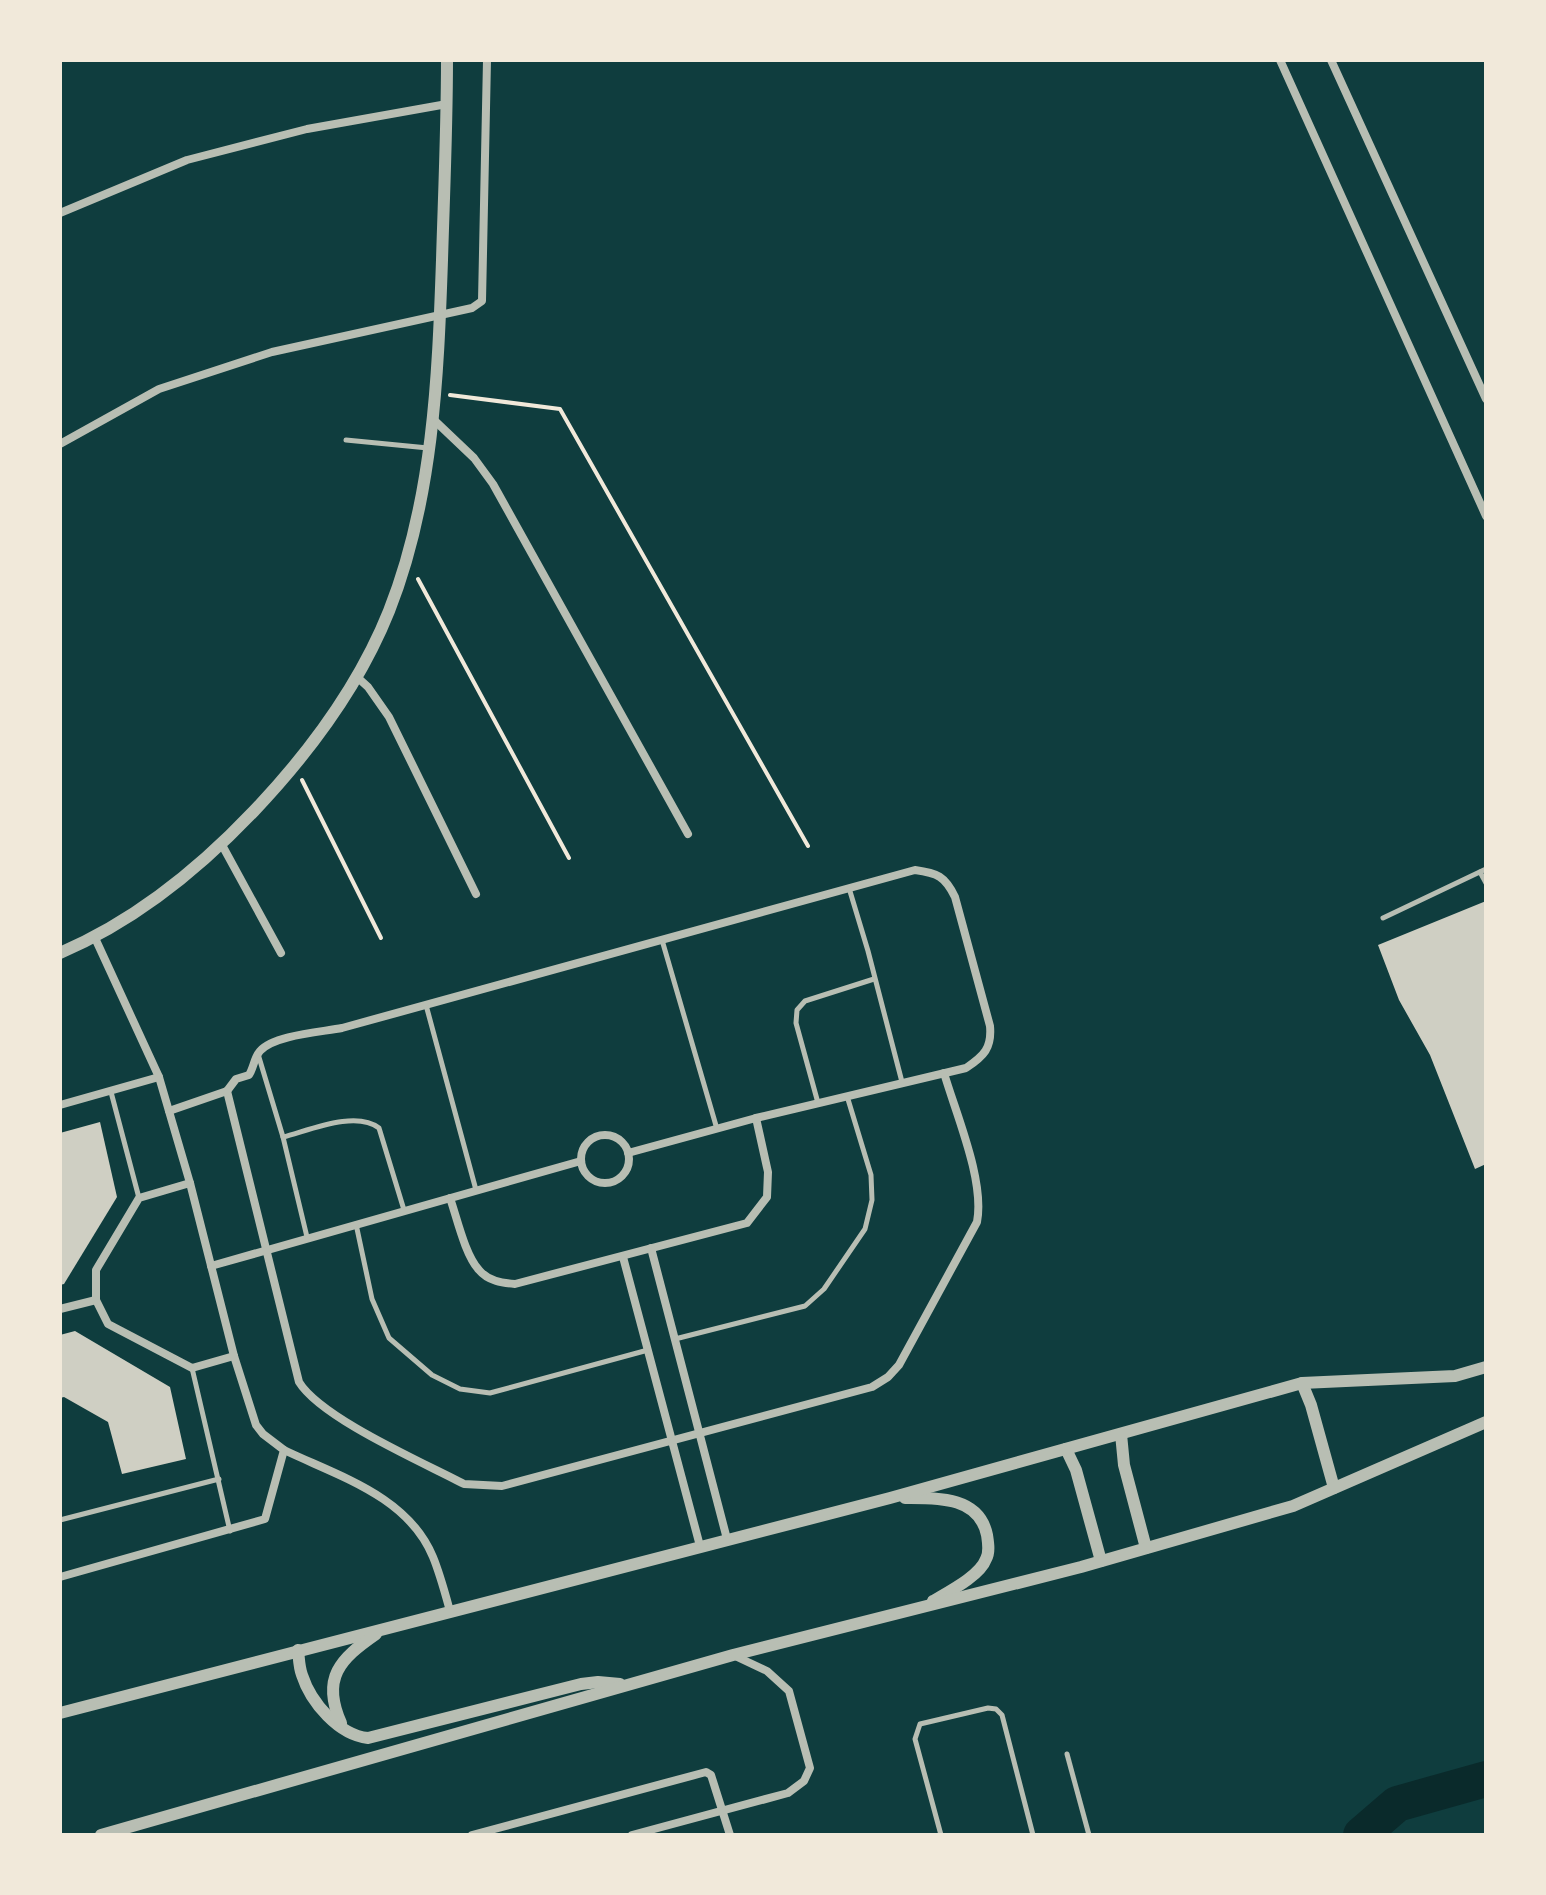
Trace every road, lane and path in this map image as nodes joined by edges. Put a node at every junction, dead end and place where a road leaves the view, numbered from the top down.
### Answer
1 (447, 60) edge
2 (487, 60) edge
3 (1280, 60) edge
4 (1331, 60) edge
5 (447, 104) junction
6 (60, 213) edge
7 (440, 314) junction
8 (435, 394) junction
9 (1486, 399) edge
10 (433, 419) junction
11 (346, 440) dead end
12 (60, 444) edge
13 (429, 448) junction
14 (1486, 516) edge
15 (403, 571) junction
16 (357, 677) junction
17 (295, 767) junction
18 (688, 834) dead end
19 (222, 845) junction
20 (808, 846) dead end
21 (569, 858) dead end
22 (1483, 870) edge
23 (1486, 883) edge
24 (849, 888) junction
25 (476, 894) dead end
26 (1383, 918) dead end
27 (95, 938) junction
28 (381, 938) dead end
29 (662, 940) junction
30 (60, 953) edge
31 (281, 953) dead end
32 (874, 979) junction
33 (426, 1005) junction
34 (258, 1053) junction
35 (944, 1073) junction
36 (159, 1077) junction
37 (902, 1083) junction
38 (227, 1091) junction
39 (111, 1092) junction
40 (847, 1096) junction
41 (818, 1103) junction
42 (60, 1105) edge
43 (169, 1111) junction
44 (756, 1118) junction
45 (717, 1129) junction
46 (283, 1137) junction
47 (628, 1153) junction
48 (581, 1161) junction
49 (190, 1183) junction
50 (476, 1190) junction
51 (139, 1198) junction
52 (450, 1198) junction
53 (404, 1210) junction
54 (356, 1224) junction
55 (307, 1237) junction
56 (268, 1248) junction
57 (651, 1248) junction
58 (623, 1257) junction
59 (211, 1266) junction
60 (96, 1300) junction
61 (60, 1309) edge
62 (675, 1339) junction
63 (649, 1350) junction
64 (234, 1356) junction
65 (1486, 1367) edge
66 (192, 1368) junction
67 (1302, 1383) junction
68 (1486, 1422) edge
69 (697, 1434) junction
70 (1121, 1434) junction
71 (673, 1442) junction
72 (1066, 1449) junction
73 (284, 1450) junction
74 (219, 1479) junction
75 (1334, 1488) junction
76 (890, 1498) junction
77 (60, 1520) edge
78 (230, 1531) junction
79 (727, 1539) junction
80 (700, 1546) junction
81 (1146, 1548) junction
82 (1101, 1561) junction
83 (60, 1577) edge
84 (922, 1608) junction
85 (450, 1611) junction
86 (385, 1628) junction
87 (298, 1650) junction
88 (733, 1655) junction
89 (627, 1685) junction
90 (60, 1713) edge
91 (342, 1726) junction
92 (1067, 1754) dead end
93 (724, 1811) junction
94 (101, 1835) edge
95 (472, 1835) edge
96 (632, 1835) edge
97 (730, 1835) edge
98 (941, 1835) edge
99 (1033, 1835) edge
100 (1089, 1835) edge

1 - 5 street
2 - 7 street
3 - 14 street
4 - 9 street
5 - 6 street
5 - 7 street
7 - 8 street
7 - 12 street
8 - 10 street
8 - 20 path
10 - 13 street
10 - 18 street
11 - 13 lane
13 - 15 street
15 - 16 street
15 - 21 path
16 - 17 street
16 - 25 street
17 - 19 street
17 - 28 path
19 - 27 street
19 - 31 street
22 - 23 lane
22 - 26 lane
24 - 29 street
24 - 32 lane
24 - 35 street
27 - 30 street
27 - 36 street
29 - 33 street
29 - 45 lane
32 - 37 lane
32 - 41 lane
33 - 34 street
33 - 50 lane
34 - 38 street
34 - 46 lane
35 - 37 street
35 - 69 street
36 - 39 street
36 - 43 street
37 - 40 street
38 - 43 street
38 - 56 street
39 - 42 street
39 - 51 lane
40 - 41 street
40 - 62 lane
41 - 44 street
43 - 49 street
44 - 45 street
44 - 57 street
45 - 47 street
46 - 53 lane
46 - 55 lane
47 - 48 street
47 - 48 street
48 - 50 street
49 - 51 street
49 - 59 street
50 - 52 street
51 - 60 street
52 - 53 street
52 - 58 street
53 - 54 street
54 - 55 street
54 - 63 lane
55 - 56 street
56 - 59 street
56 - 71 street
57 - 58 street
57 - 62 street
58 - 63 street
59 - 64 street
60 - 61 street
60 - 66 street
62 - 69 street
63 - 71 street
64 - 66 street
64 - 73 street
65 - 67 street
66 - 74 lane
67 - 70 street
67 - 75 street
68 - 75 street
69 - 71 street
69 - 79 street
70 - 72 street
70 - 81 street
71 - 80 street
72 - 76 street
72 - 82 street
73 - 78 street
73 - 85 street
74 - 77 lane
74 - 78 lane
75 - 81 street
76 - 79 street
76 - 84 street
78 - 83 street
79 - 80 street
80 - 85 street
81 - 82 street
82 - 84 street
84 - 88 street
85 - 86 street
86 - 87 street
86 - 91 street
87 - 90 street
87 - 91 street
88 - 89 street
88 - 93 street
89 - 91 street
89 - 94 street
92 - 100 lane
93 - 95 street
93 - 96 street
93 - 97 street
98 - 99 lane

